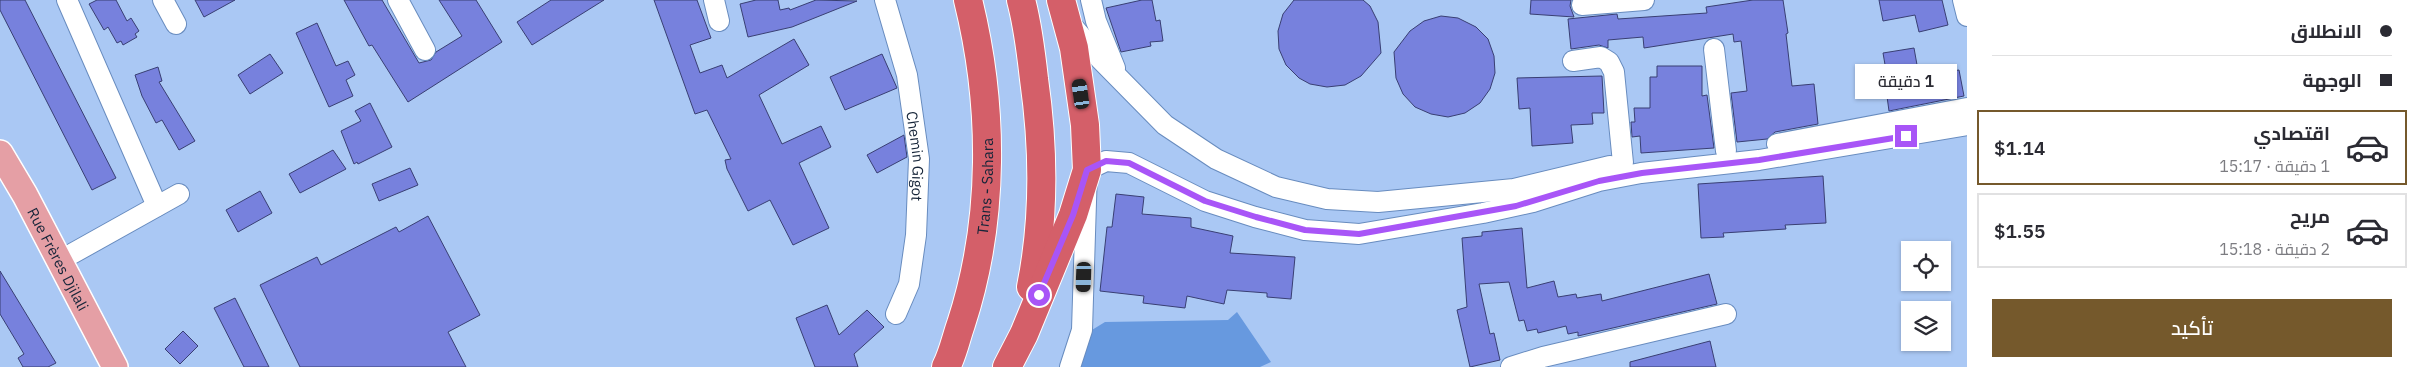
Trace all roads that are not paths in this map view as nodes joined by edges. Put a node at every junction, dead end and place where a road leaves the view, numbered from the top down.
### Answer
1 (67, 0) edge
2 (162, 0) edge
3 (398, 0) edge
4 (714, 0) edge
5 (885, 0) edge
6 (968, 0) edge
7 (1022, 0) edge
8 (1091, 0) edge
9 (1644, 0) edge
10 (1963, 0) edge
11 (1582, 5) dead end
12 (1063, 8) edge
13 (1967, 16) edge
14 (719, 21) dead end
15 (176, 24) dead end
16 (1714, 49) dead end
17 (425, 50) dead end
18 (1573, 61) dead end
19 (1120, 80) junction
20 (1967, 108) edge
21 (1967, 125) edge
22 (1726, 151) junction
23 (0, 153) edge
24 (1623, 163) junction
25 (1087, 170) junction
26 (179, 194) dead end
27 (157, 206) junction
28 (59, 260) junction
29 (896, 314) dead end
30 (1726, 314) dead end
31 (1545, 362) edge
32 (115, 367) edge
33 (946, 367) edge
34 (1007, 367) edge
35 (1070, 367) edge
36 (1511, 367) edge

1 - 27 street
2 - 15 street
3 - 17 street
4 - 14 street
5 - 29 street, Chemin Gigot
6 - 33 highway, Trans - Sahara
7 - 34 highway
8 - 19 street
9 - 11 street
10 - 13 street
12 - 19 street
12 - 25 highway
16 - 22 street
18 - 24 street
19 - 24 street
20 - 22 street
21 - 25 street
22 - 24 street
23 - 28 main road, Rue Frères Djilali
25 - 34 highway
25 - 35 street
26 - 27 street
27 - 28 street
28 - 32 main road, Rue Frères Djilali
30 - 31 street
31 - 36 street

